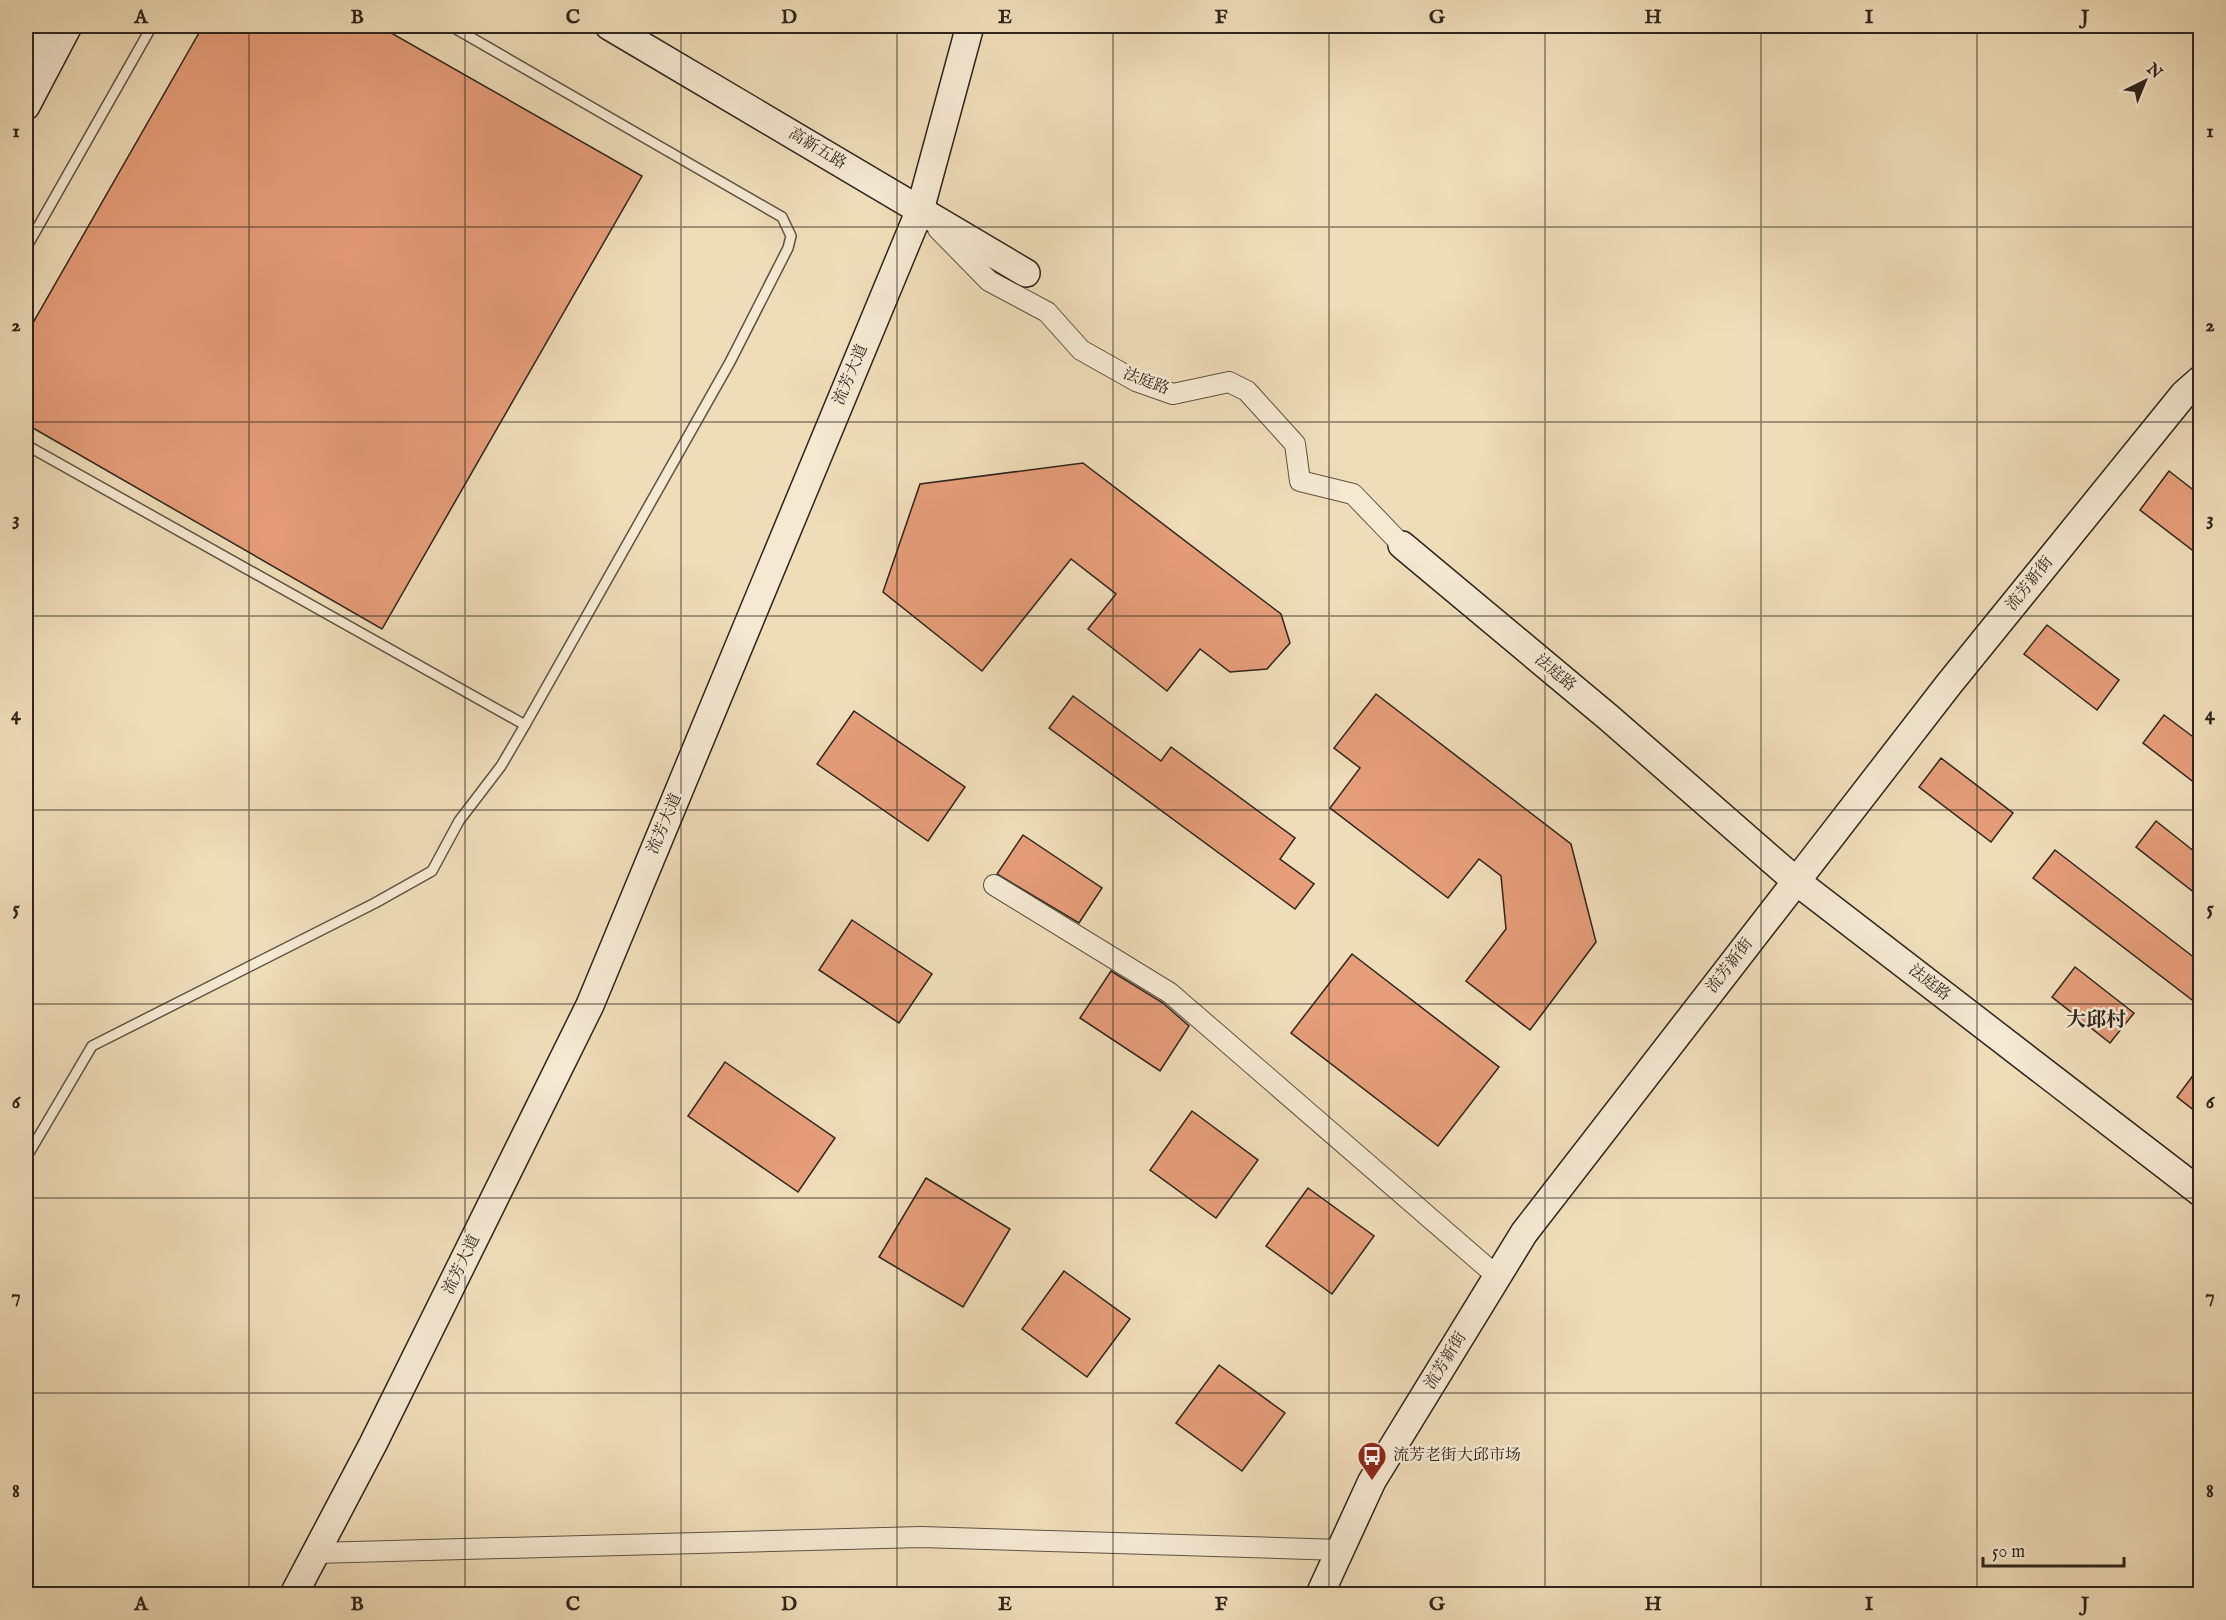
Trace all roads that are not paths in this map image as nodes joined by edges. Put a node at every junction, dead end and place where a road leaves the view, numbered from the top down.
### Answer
1 (42, 26) edge
2 (68, 26) edge
3 (152, 26) edge
4 (451, 26) edge
5 (609, 26) edge
6 (970, 26) edge
7 (26, 59) edge
8 (26, 106) edge
9 (920, 210) junction
10 (26, 248) edge
11 (1026, 273) dead end
12 (2200, 380) edge
13 (26, 445) edge
14 (1402, 545) joint
15 (525, 725) junction
16 (1796, 880) junction
17 (994, 885) dead end
18 (26, 1158) edge
19 (2200, 1192) edge
20 (1498, 1277) junction
21 (1341, 1550) junction
22 (316, 1553) junction
23 (294, 1594) edge
24 (1320, 1594) edge

1 - 7 main road
2 - 8 main road
3 - 10 lane
4 - 15 lane
5 - 9 main road, 高新五路
6 - 9 main road, 流芳大道
9 - 11 main road, 高新五路
9 - 14 street, 法庭路
9 - 22 main road, 流芳大道
12 - 16 main road, 流芳新街
13 - 15 lane
14 - 16 main road, 法庭路
15 - 18 lane
16 - 19 main road, 法庭路
16 - 20 main road, 流芳新街
17 - 20 street
20 - 21 main road, 流芳新街
21 - 22 street
21 - 24 main road, 流芳新街
22 - 23 main road, 流芳大道

